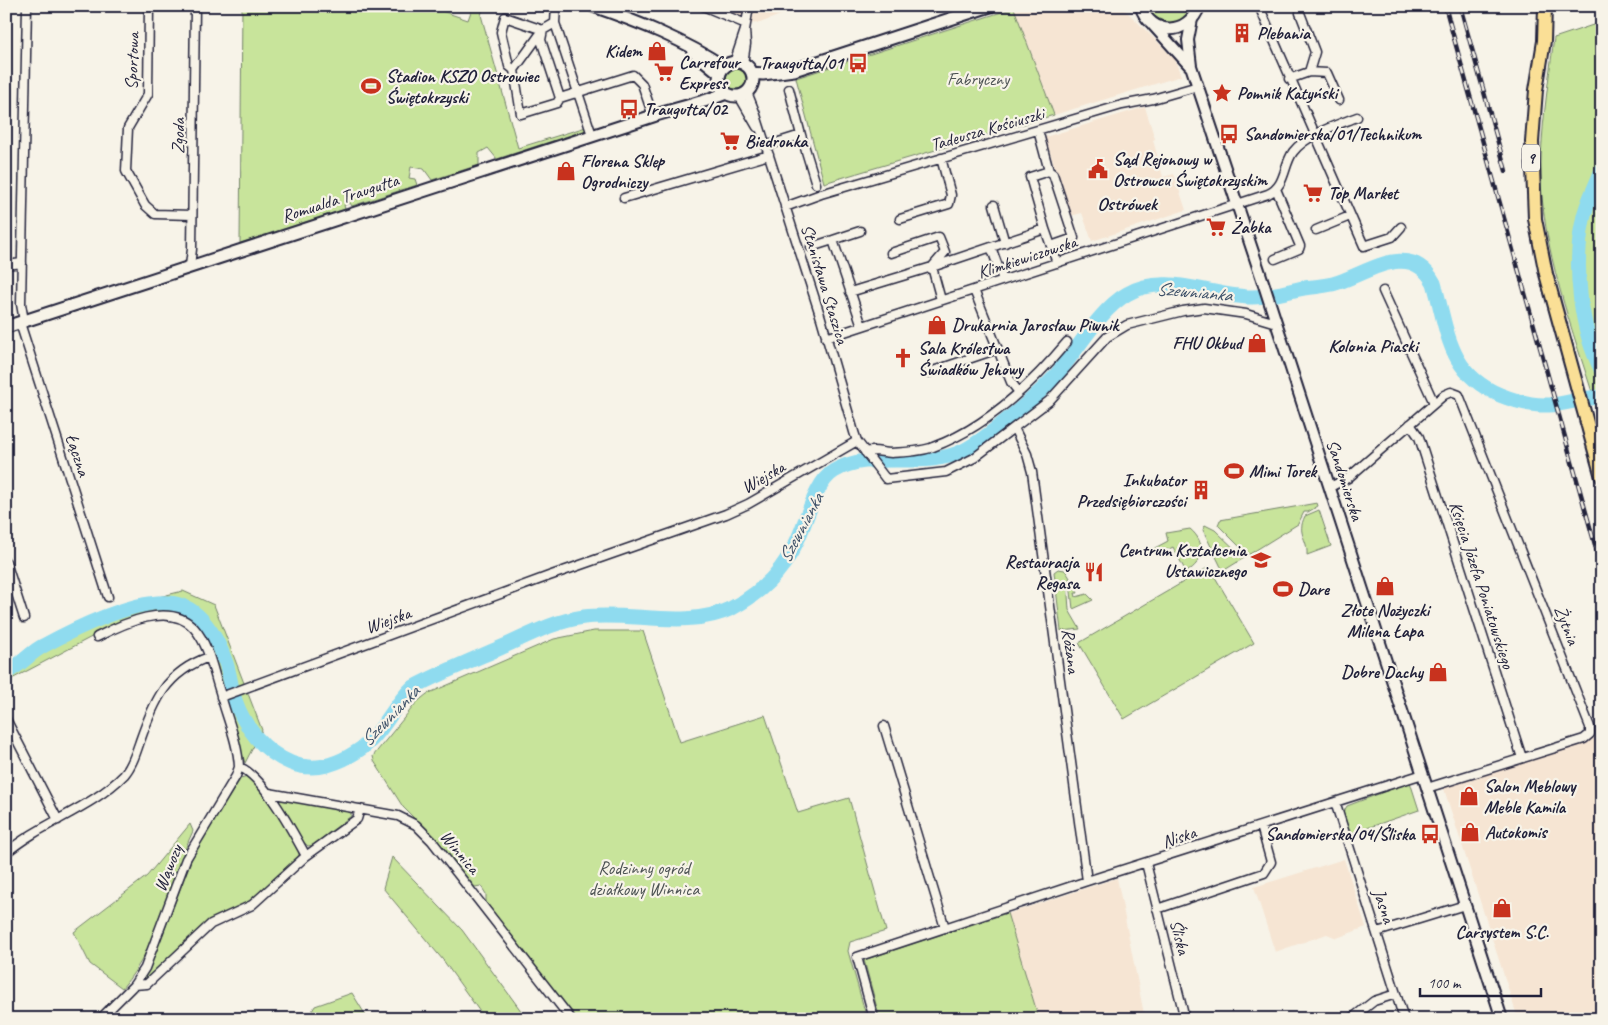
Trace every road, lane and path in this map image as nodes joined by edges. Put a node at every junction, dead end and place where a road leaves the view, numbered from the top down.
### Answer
1 (27, 6) edge
2 (149, 6) edge
3 (194, 6) edge
4 (556, 6) edge
5 (592, 6) edge
6 (703, 6) edge
7 (749, 6) edge
8 (990, 6) edge
9 (1134, 6) edge
10 (1141, 6) edge
11 (1199, 6) edge
12 (1259, 6) edge
13 (1546, 6) edge
14 (1300, 12) dead end
15 (1192, 20) junction
16 (1149, 21) junction
17 (555, 23) junction
18 (745, 27) junction
19 (543, 30) junction
20 (1191, 66) junction
21 (731, 67) junction
22 (514, 70) junction
23 (1309, 72) junction
24 (1289, 79) junction
25 (747, 86) junction
26 (1198, 86) junction
27 (723, 89) junction
28 (789, 89) dead end
29 (577, 93) junction
30 (560, 98) junction
31 (1339, 100) dead end
32 (653, 116) junction
33 (1357, 117) dead end
34 (1038, 130) junction
35 (592, 135) junction
36 (801, 135) junction
37 (1315, 137) junction
38 (766, 146) junction
39 (769, 155) junction
40 (941, 158) junction
41 (1049, 170) junction
42 (816, 184) dead end
43 (1276, 189) junction
44 (624, 198) dead end
45 (1237, 204) junction
46 (994, 205) dead end
47 (785, 207) junction
48 (192, 215) junction
49 (1350, 216) junction
50 (900, 219) dead end
51 (1401, 226) dead end
52 (1045, 229) junction
53 (1316, 230) dead end
54 (860, 231) dead end
55 (833, 240) junction
56 (1005, 242) junction
57 (1051, 246) junction
58 (811, 247) dead end
59 (991, 247) junction
60 (892, 252) dead end
61 (1275, 259) dead end
62 (22, 263) junction
63 (1057, 263) junction
64 (6, 265) edge
65 (190, 266) junction
66 (932, 267) junction
67 (1002, 280) junction
68 (974, 290) junction
69 (1383, 291) dead end
70 (850, 292) junction
71 (941, 300) junction
72 (22, 322) junction
73 (1276, 323) junction
74 (862, 326) junction
75 (6, 327) edge
76 (826, 338) junction
77 (1067, 342) dead end
78 (998, 349) junction
79 (927, 373) dead end
80 (1018, 391) junction
81 (1434, 402) junction
82 (1410, 424) junction
83 (1014, 428) junction
84 (857, 442) junction
85 (865, 452) junction
86 (1602, 477) edge
87 (1330, 487) junction
88 (6, 562) edge
89 (108, 597) dead end
90 (24, 618) dead end
91 (97, 637) dead end
92 (209, 657) junction
93 (221, 697) junction
94 (7, 723) edge
95 (884, 726) dead end
96 (1522, 758) junction
97 (239, 767) junction
98 (1423, 774) junction
99 (1428, 788) junction
100 (269, 793) junction
101 (1335, 802) junction
102 (360, 809) junction
103 (58, 820) junction
104 (1261, 826) junction
105 (6, 852) edge
106 (306, 856) junction
107 (1146, 863) junction
108 (1087, 881) junction
109 (1465, 904) junction
110 (1157, 909) junction
111 (945, 928) junction
112 (1377, 932) junction
113 (134, 984) junction
114 (1396, 994) junction
115 (100, 1019) edge
116 (571, 1019) edge
117 (874, 1019) edge
118 (1185, 1019) edge
119 (1350, 1019) edge
120 (1404, 1019) edge
121 (1502, 1019) edge

1 - 62 street, Łączna
2 - 48 street, Sportowa
3 - 48 street, Zgoda
4 - 17 street
5 - 21 street
6 - 18 street
7 - 18 street
8 - 25 main road
9 - 16 main road
10 - 16 main road
11 - 15 main road
12 - 24 street
13 - 86 main road, 9
14 - 23 street
15 - 16 main road
15 - 20 street, Sandomierska
16 - 20 street, Sandomierska
17 - 19 street
17 - 29 street
18 - 21 street
19 - 22 street
19 - 22 street
19 - 30 street
20 - 26 street, Sandomierska
21 - 25 main road
21 - 27 main road
22 - 30 street
23 - 24 street
23 - 31 street
24 - 37 street
25 - 27 main road
25 - 38 street, Stanisława Staszica
26 - 34 street, Tadeusza Kościuszki
26 - 45 street, Sandomierska
27 - 32 main road, Romualda Traugutta
28 - 36 street
29 - 30 street
29 - 32 street
29 - 35 street
32 - 35 main road, Romualda Traugutta
33 - 37 street
34 - 40 street, Tadeusza Kościuszki
34 - 41 street
35 - 65 main road, Romualda Traugutta
36 - 38 street
36 - 42 street
37 - 43 street
37 - 49 street
38 - 39 street, Stanisława Staszica
39 - 44 street
39 - 47 street, Stanisława Staszica
40 - 47 street, Tadeusza Kościuszki
40 - 50 street
41 - 52 street
41 - 57 street
43 - 45 street, Klimkiewiczowska
43 - 61 street
45 - 63 street, Klimkiewiczowska
45 - 73 street, Sandomierska
46 - 56 street
47 - 76 street, Stanisława Staszica
48 - 65 street, Zgoda
49 - 51 street
49 - 53 street
52 - 56 street
52 - 57 street
54 - 55 street
55 - 58 street
55 - 70 street
56 - 59 street
57 - 63 street
59 - 66 street
59 - 67 street
60 - 66 street
62 - 64 street
62 - 72 street, Łączna
63 - 67 street, Klimkiewiczowska
65 - 72 main road, Romualda Traugutta
66 - 70 street
66 - 71 street
67 - 68 street, Klimkiewiczowska
68 - 71 street, Klimkiewiczowska
68 - 78 street
69 - 81 street
70 - 74 street
71 - 74 street, Klimkiewiczowska
72 - 75 main road, Romualda Traugutta
72 - 89 street, Łączna
73 - 83 street
73 - 87 street, Sandomierska
74 - 76 street, Klimkiewiczowska
76 - 84 street, Stanisława Staszica
77 - 80 street
78 - 79 street
78 - 80 street
80 - 85 street
81 - 82 street
81 - 96 street, Żytnia
82 - 87 street
82 - 96 street, Księcia Józefa Poniatowskiego
83 - 85 street
83 - 108 street, Różana
84 - 85 street
84 - 93 street, Wiejska
87 - 98 street, Sandomierska
88 - 90 street
91 - 92 street
92 - 93 street
92 - 103 street
93 - 97 street
94 - 103 street
95 - 111 street
96 - 99 street, Żytnia
97 - 100 street
97 - 113 street, Wąwozy
98 - 99 street, Sandomierska
98 - 101 street, Niska
99 - 109 street, Sandomierska
100 - 102 street, Winnica
100 - 106 street
101 - 104 street, Niska
101 - 112 street, Jasna
102 - 106 street, Wąwozy
102 - 116 street, Winnica
103 - 105 street
104 - 107 street, Niska
104 - 110 street
106 - 113 street, Wąwozy
107 - 108 street, Niska
107 - 110 street, Śliska
108 - 111 street, Niska
109 - 112 street
109 - 121 street, Sandomierska
110 - 118 street, Śliska
111 - 117 street, Niska
112 - 114 street, Jasna
113 - 115 street, Wąwozy
114 - 119 street
114 - 120 street, Jasna

